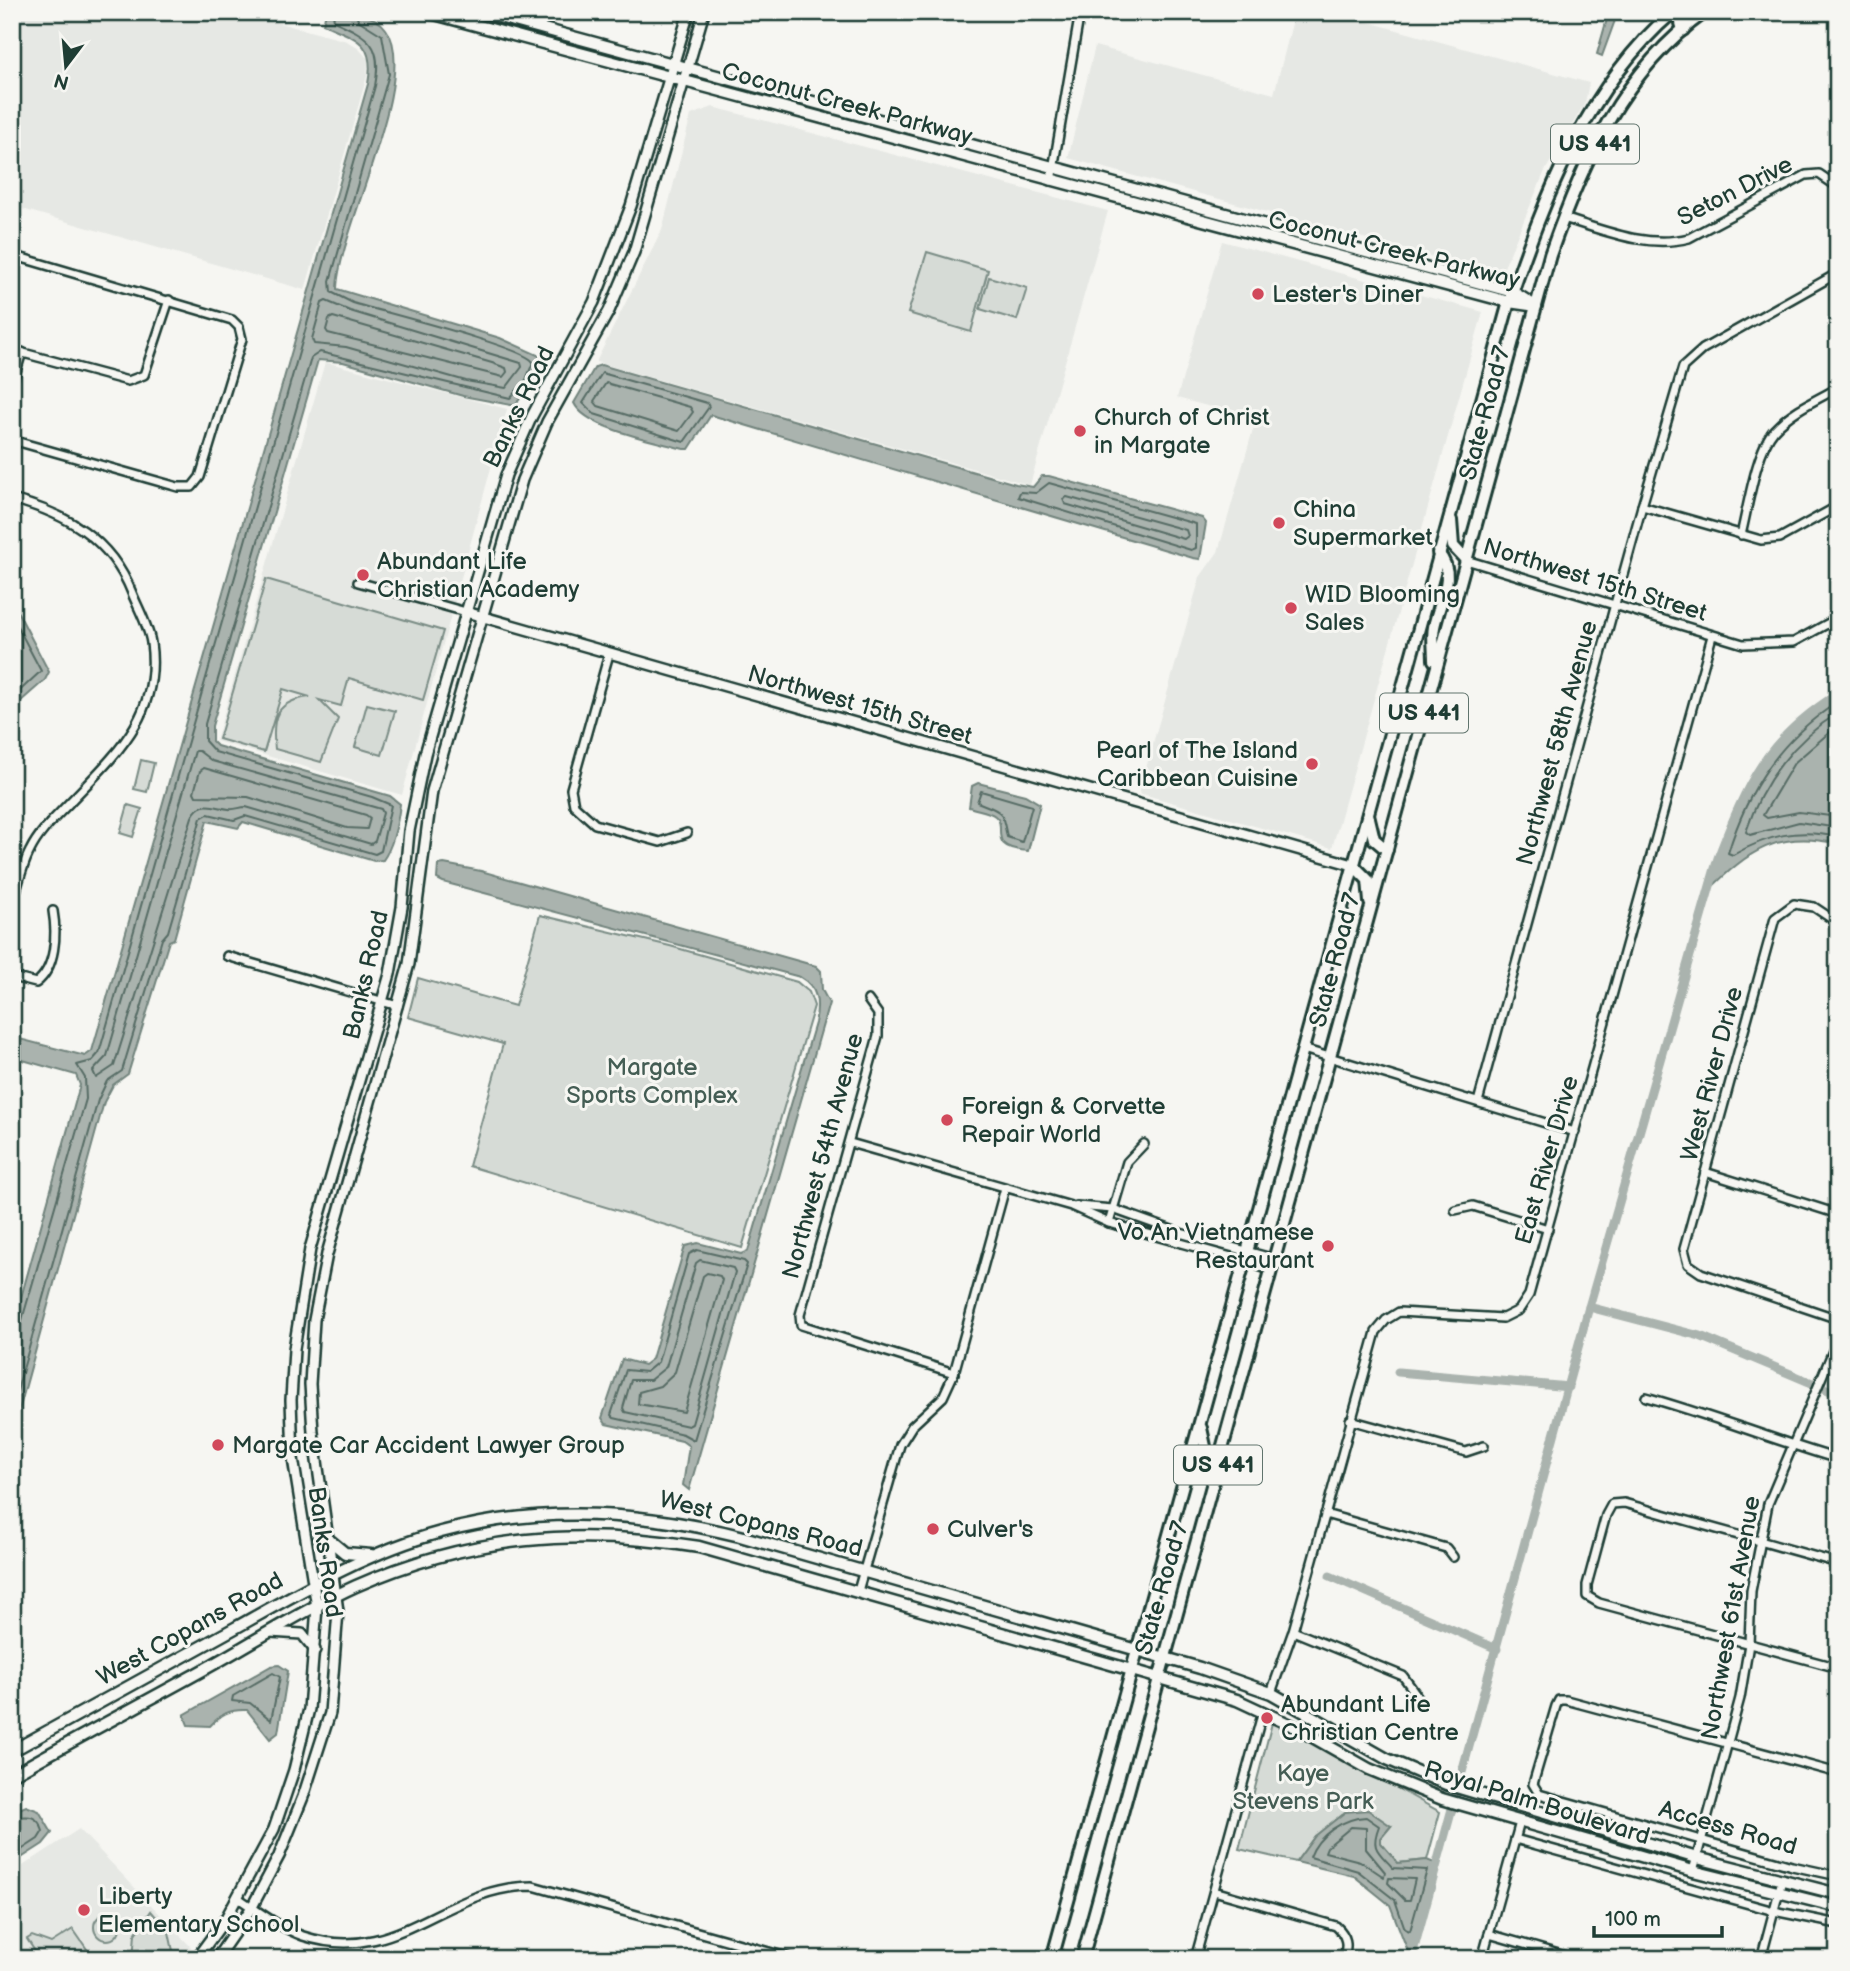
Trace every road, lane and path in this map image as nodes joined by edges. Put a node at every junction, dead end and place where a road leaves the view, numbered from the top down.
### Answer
1 (427, 12) edge
2 (481, 12) edge
3 (689, 12) edge
4 (704, 12) edge
5 (1080, 12) edge
6 (1673, 12) edge
7 (1685, 12) edge
8 (1705, 12) edge
9 (1683, 30) junction
10 (673, 64) junction
11 (688, 68) junction
12 (669, 78) junction
13 (684, 81) junction
14 (1054, 168) junction
15 (1051, 181) junction
16 (1838, 187) edge
17 (1563, 218) junction
18 (1260, 223) junction
19 (1243, 233) junction
20 (12, 255) edge
21 (1838, 273) edge
22 (1511, 297) junction
23 (169, 300) junction
24 (1536, 306) junction
25 (12, 350) edge
26 (22, 352) junction
27 (12, 385) edge
28 (1838, 388) edge
29 (12, 440) edge
30 (12, 499) edge
31 (1642, 506) junction
32 (1838, 506) edge
33 (1450, 510) junction
34 (1741, 535) junction
35 (1438, 553) junction
36 (1466, 560) junction
37 (358, 582) dead end
38 (1615, 606) junction
39 (466, 612) junction
40 (482, 617) junction
41 (1838, 618) edge
42 (1712, 636) junction
43 (608, 654) junction
44 (1434, 677) junction
45 (1368, 811) junction
46 (687, 833) dead end
47 (1387, 850) junction
48 (1353, 865) junction
49 (12, 907) edge
50 (1370, 909) junction
51 (53, 911) dead end
52 (1838, 923) edge
53 (227, 956) dead end
54 (12, 977) edge
55 (868, 1000) dead end
56 (382, 1001) junction
57 (398, 1006) junction
58 (1303, 1049) junction
59 (1330, 1058) junction
60 (1838, 1079) edge
61 (1838, 1091) edge
62 (1478, 1102) junction
63 (1575, 1132) junction
64 (850, 1143) junction
65 (1144, 1144) dead end
66 (1705, 1172) junction
67 (1005, 1188) junction
68 (1071, 1206) junction
69 (1113, 1209) junction
70 (1455, 1210) dead end
71 (1838, 1214) edge
72 (1109, 1223) junction
73 (1548, 1229) junction
74 (1247, 1256) junction
75 (1275, 1259) junction
76 (1271, 1272) junction
77 (1838, 1319) edge
78 (1838, 1339) edge
79 (954, 1373) junction
80 (1646, 1397) dead end
81 (1350, 1420) junction
82 (1200, 1422) junction
83 (1791, 1445) junction
84 (1484, 1446) dead end
85 (1838, 1459) edge
86 (1216, 1473) junction
87 (1325, 1514) junction
88 (328, 1539) junction
89 (1759, 1541) junction
90 (375, 1555) junction
91 (1453, 1557) dead end
92 (1838, 1563) edge
93 (864, 1570) junction
94 (332, 1574) junction
95 (313, 1584) junction
96 (858, 1591) junction
97 (337, 1597) junction
98 (317, 1606) junction
99 (1293, 1631) junction
100 (270, 1632) junction
101 (1749, 1644) junction
102 (316, 1651) junction
103 (1137, 1651) junction
104 (1165, 1658) junction
105 (1838, 1668) edge
106 (1132, 1669) junction
107 (1159, 1676) junction
108 (1271, 1693) junction
109 (1416, 1694) dead end
110 (1263, 1711) junction
111 (1728, 1744) junction
112 (12, 1751) edge
113 (1838, 1773) edge
114 (12, 1775) edge
115 (1520, 1822) junction
116 (1515, 1839) junction
117 (1702, 1841) junction
118 (1697, 1858) junction
119 (1693, 1871) junction
120 (1838, 1876) edge
121 (1782, 1881) junction
122 (1214, 1891) junction
123 (1778, 1894) junction
124 (1838, 1894) edge
125 (238, 1898) junction
126 (252, 1907) junction
127 (1838, 1907) edge
128 (1774, 1911) junction
129 (1838, 1924) edge
130 (1489, 1934) junction
131 (196, 1959) edge
132 (216, 1959) edge
133 (794, 1959) edge
134 (1052, 1959) edge
135 (1082, 1959) edge
136 (1195, 1959) edge
137 (1344, 1959) edge
138 (1482, 1959) edge
139 (1576, 1959) edge
140 (1761, 1959) edge

1 - 12 main road, Coconut Creek Parkway
2 - 10 main road, Coconut Creek Parkway
3 - 10 street, Banks Road
4 - 11 street, Banks Road
5 - 14 street
6 - 22 main road, State Road 7 / US 441
7 - 9 main road
8 - 9 main road, State Road 7 / US 441
9 - 17 main road, State Road 7 / US 441
10 - 11 main road, Coconut Creek Parkway
10 - 12 street, Banks Road
11 - 13 street, Banks Road
11 - 14 main road, Coconut Creek Parkway
12 - 13 main road, Coconut Creek Parkway
12 - 39 street, Banks Road
13 - 15 main road, Coconut Creek Parkway
13 - 40 street, Banks Road
14 - 15 street
14 - 18 main road, Coconut Creek Parkway
15 - 19 main road, Coconut Creek Parkway
16 - 17 street, Seton Drive
17 - 24 main road, State Road 7 / US 441
18 - 19 main road
18 - 22 main road, Coconut Creek Parkway
19 - 22 main road, Coconut Creek Parkway
20 - 23 street
21 - 31 street, Northwest 58th Avenue
22 - 24 main road, Coconut Creek Parkway
22 - 33 main road, State Road 7 / US 441
23 - 26 street
23 - 29 street
24 - 36 main road, State Road 7 / US 441
25 - 26 street
26 - 27 street
28 - 34 street
30 - 49 street
31 - 34 street
31 - 38 street, Northwest 58th Avenue
32 - 34 street
33 - 35 main road, State Road 7 / US 441
33 - 36 main road
35 - 44 main road
35 - 45 main road, State Road 7 / US 441
36 - 38 street, Northwest 15th Street
36 - 44 main road, State Road 7 / US 441
37 - 39 street, Northwest 15th Street
38 - 42 street, Northwest 15th Street
38 - 62 street, Northwest 58th Avenue
39 - 40 street, Northwest 15th Street
39 - 56 street, Banks Road
40 - 43 street, Northwest 15th Street
40 - 57 street, Banks Road
41 - 42 street
42 - 63 street, East River Drive
43 - 46 street
43 - 48 street, Northwest 15th Street
44 - 47 main road, State Road 7 / US 441
45 - 47 main road
45 - 48 main road, State Road 7 / US 441
47 - 50 main road, State Road 7 / US 441
48 - 50 main road
48 - 58 main road, State Road 7 / US 441
50 - 59 main road, State Road 7 / US 441
51 - 54 street
52 - 66 street, West River Drive
53 - 56 street
55 - 64 street, Northwest 54th Avenue
56 - 57 street
56 - 95 street, Banks Road
57 - 88 street, Banks Road
58 - 59 street
58 - 74 main road, State Road 7 / US 441
59 - 62 street
59 - 75 main road, State Road 7 / US 441
60 - 61 street
62 - 63 street
63 - 73 street, East River Drive
64 - 67 street
64 - 79 street, Northwest 54th Avenue
65 - 69 street
66 - 71 street
66 - 77 street, West River Drive
67 - 68 street
67 - 79 street
68 - 69 street
68 - 72 street
69 - 72 street
69 - 74 street
70 - 73 street
72 - 74 street
73 - 81 street, East River Drive
74 - 75 street
74 - 76 street
74 - 82 main road, State Road 7 / US 441
75 - 76 main road, State Road 7 / US 441
76 - 86 main road, State Road 7 / US 441
78 - 83 street, Northwest 61st Avenue
79 - 93 street
80 - 83 street
81 - 84 street
81 - 87 street, East River Drive
82 - 86 main road
82 - 103 main road, State Road 7 / US 441
83 - 85 street
83 - 89 street, Northwest 61st Avenue
86 - 104 main road, State Road 7 / US 441
87 - 91 street
87 - 99 street, East River Drive
88 - 90 main road
88 - 94 street, Banks Road
89 - 92 street
89 - 101 street, Northwest 61st Avenue
89 - 101 street
90 - 93 main road, West Copans Road
90 - 94 main road, West Copans Road
93 - 96 street
93 - 103 main road, West Copans Road
94 - 95 main road, West Copans Road
94 - 97 street, Banks Road
95 - 98 street, Banks Road
95 - 112 main road, West Copans Road
96 - 97 main road, West Copans Road
96 - 106 main road, West Copans Road
97 - 98 main road, West Copans Road
97 - 126 street, Banks Road
98 - 100 main road, West Copans Road
98 - 102 street, Banks Road
99 - 108 street, East River Drive
99 - 109 street
100 - 102 street
100 - 114 main road, West Copans Road
101 - 105 street
101 - 111 street, Northwest 61st Avenue
102 - 125 street, Banks Road
103 - 104 main road, West Copans Road
103 - 106 main road, State Road 7 / US 441
104 - 107 main road, State Road 7 / US 441
104 - 108 main road, Royal Palm Boulevard
106 - 107 main road, West Copans Road
106 - 134 main road, State Road 7 / US 441
107 - 110 main road, Royal Palm Boulevard
107 - 135 main road, State Road 7 / US 441
108 - 118 main road, Royal Palm Boulevard
110 - 115 main road, Royal Palm Boulevard
110 - 122 street
111 - 113 street
111 - 117 street, Northwest 61st Avenue
111 - 117 street, Access Road
115 - 116 street
115 - 119 main road, Royal Palm Boulevard
116 - 128 street
116 - 130 street
117 - 118 street, Northwest 61st Avenue
117 - 120 street, Access Road
118 - 119 street, Northwest 61st Avenue
118 - 121 main road, Royal Palm Boulevard
119 - 123 main road, Royal Palm Boulevard
121 - 123 street
121 - 124 main road, Royal Palm Boulevard
122 - 136 street
122 - 137 street
123 - 127 main road, Royal Palm Boulevard
123 - 128 street
125 - 126 street
125 - 131 street, Banks Road
126 - 132 street, Banks Road
126 - 133 street
128 - 129 street
128 - 140 street
130 - 138 street
130 - 139 street

